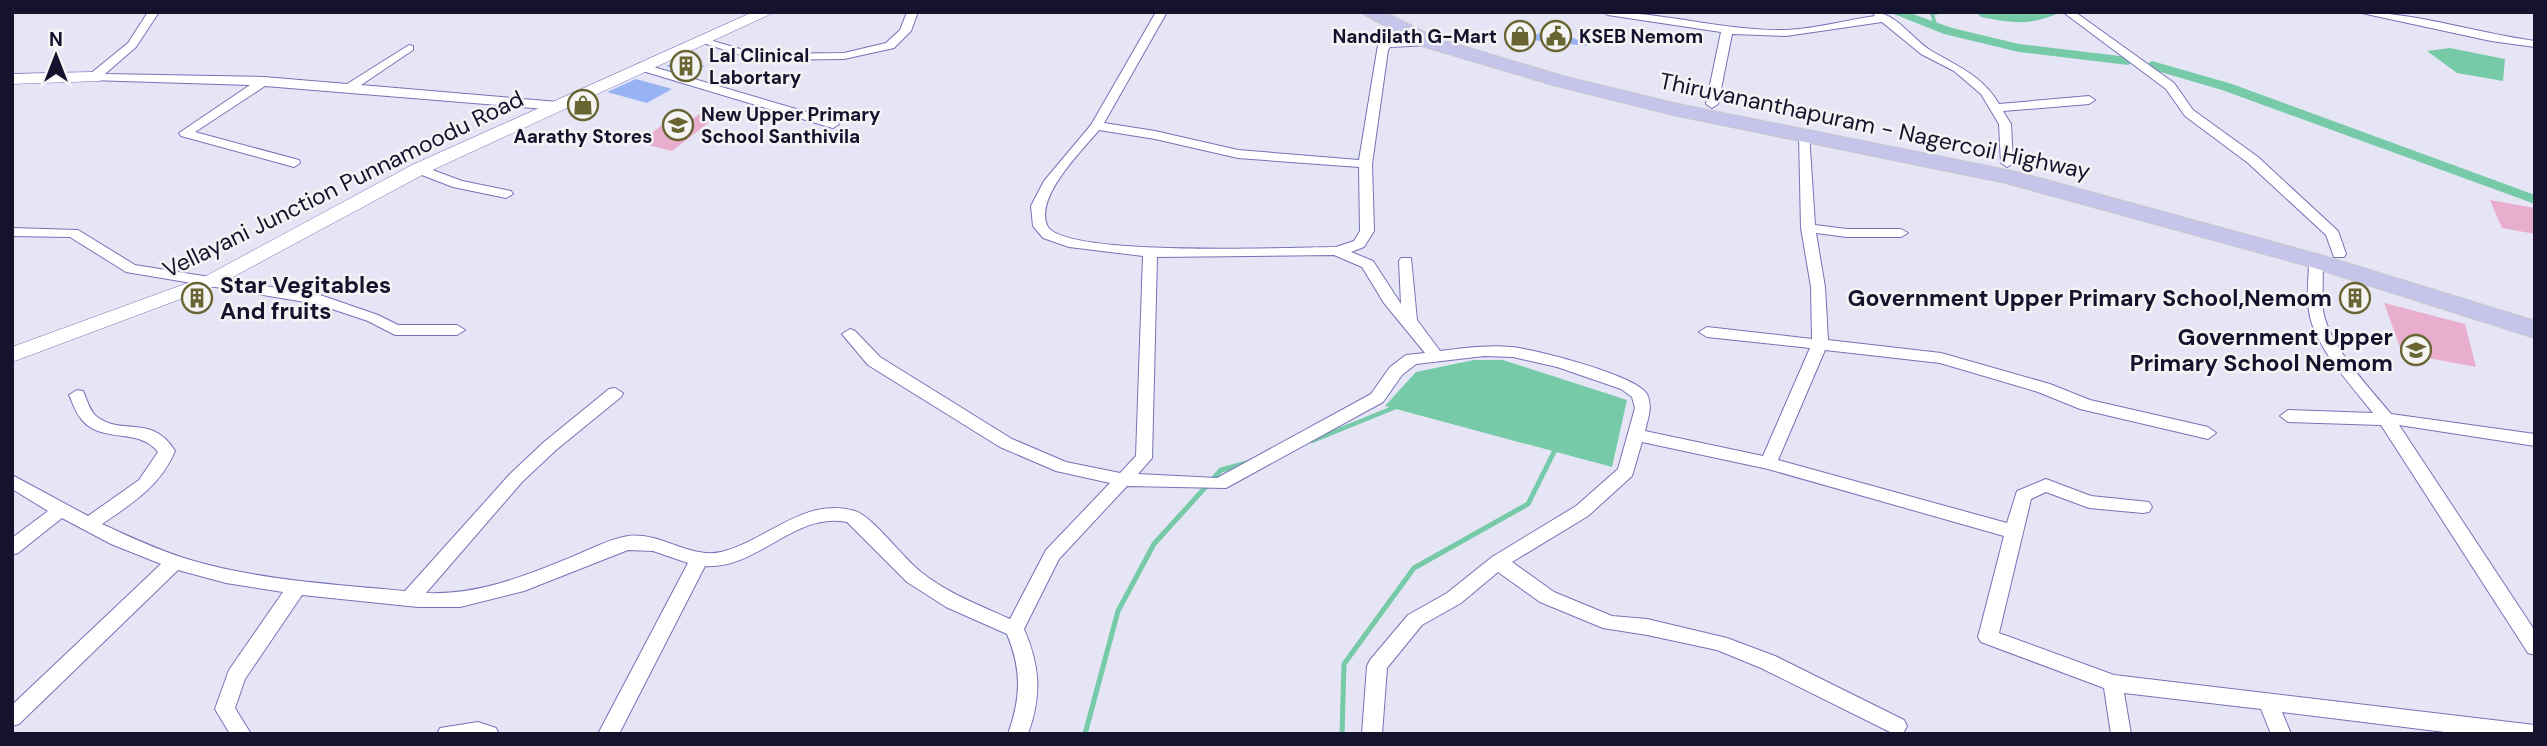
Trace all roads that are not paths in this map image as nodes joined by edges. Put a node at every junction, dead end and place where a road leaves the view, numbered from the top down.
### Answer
1 (154, 12) edge
2 (767, 12) edge
3 (913, 12) edge
4 (1161, 12) edge
5 (1369, 12) edge
6 (1399, 12) edge
7 (1608, 12) edge
8 (2088, 12) edge
9 (2362, 12) edge
10 (2068, 13) edge
11 (1636, 14) edge
12 (1880, 15) edge
13 (1727, 30) junction
14 (703, 41) junction
15 (1429, 42) junction
16 (2535, 44) edge
17 (409, 48) dead end
18 (640, 67) junction
19 (93, 77) junction
20 (12, 79) edge
21 (264, 81) junction
22 (351, 87) junction
23 (2089, 100) dead end
24 (1712, 104) junction
25 (558, 106) junction
26 (1995, 108) junction
27 (833, 124) dead end
28 (1096, 126) junction
29 (1805, 136) junction
30 (294, 163) dead end
31 (2007, 163) junction
32 (1365, 164) junction
33 (419, 169) junction
34 (506, 194) dead end
35 (1808, 228) junction
36 (12, 232) edge
37 (1901, 233) dead end
38 (1336, 251) junction
39 (1150, 253) junction
40 (2339, 254) junction
41 (1406, 261) dead end
42 (2316, 261) junction
43 (211, 281) junction
44 (2535, 315) edge
45 (1409, 321) junction
46 (457, 330) dead end
47 (2535, 330) edge
48 (1707, 332) dead end
49 (850, 334) dead end
50 (1820, 343) junction
51 (12, 355) edge
52 (1436, 356) junction
53 (615, 393) dead end
54 (77, 395) dead end
55 (2288, 416) dead end
56 (2386, 419) junction
57 (2208, 433) dead end
58 (1637, 435) junction
59 (2535, 440) edge
60 (1768, 463) junction
61 (1125, 480) junction
62 (12, 481) edge
63 (2143, 507) dead end
64 (61, 510) junction
65 (89, 524) junction
66 (2014, 532) junction
67 (12, 548) edge
68 (699, 560) junction
69 (175, 562) junction
70 (1498, 562) junction
71 (298, 586) junction
72 (409, 599) junction
73 (1014, 629) junction
74 (2535, 647) edge
75 (2113, 683) junction
76 (2268, 702) junction
77 (12, 718) edge
78 (1897, 726) dead end
79 (241, 734) edge
80 (447, 734) edge
81 (489, 734) edge
82 (608, 734) edge
83 (1018, 734) edge
84 (1372, 734) edge
85 (2121, 734) edge
86 (2281, 734) edge
87 (2535, 734) edge

1 - 19 street
2 - 14 street, Vellayani Junction Punnamoodu Road
3 - 14 street
4 - 28 street
5 - 15 main road, Thiruvananthapuram - Nagercoil Highway
6 - 24 main road, Thiruvananthapuram - Nagercoil Highway
7 - 11 street
8 - 10 street
9 - 16 street
10 - 40 street
11 - 13 street
12 - 13 street
12 - 26 street
13 - 24 street
14 - 18 street, Vellayani Junction Punnamoodu Road
15 - 29 main road, Thiruvananthapuram - Nagercoil Highway
15 - 32 street
17 - 22 street
18 - 25 street, Vellayani Junction Punnamoodu Road
18 - 27 street
19 - 20 street
19 - 21 street
21 - 22 street
21 - 30 street
22 - 25 street
23 - 26 street
24 - 31 main road, Thiruvananthapuram - Nagercoil Highway
25 - 33 street, Vellayani Junction Punnamoodu Road
26 - 31 street
28 - 32 street
28 - 39 street
29 - 35 street
29 - 42 main road, Thiruvananthapuram - Nagercoil Highway
31 - 40 main road, Thiruvananthapuram - Nagercoil Highway
32 - 38 street
33 - 34 street
33 - 43 street, Vellayani Junction Punnamoodu Road
35 - 37 street
35 - 50 street
36 - 43 street
38 - 39 street
38 - 45 street
39 - 61 street
40 - 44 main road, Thiruvananthapuram - Nagercoil Highway
41 - 45 street
42 - 47 main road, Thiruvananthapuram - Nagercoil Highway
42 - 56 street
43 - 46 street
43 - 51 street, Vellayani Junction Punnamoodu Road
45 - 52 street
48 - 50 street
49 - 61 street
50 - 57 street
50 - 60 street
52 - 58 street
52 - 61 street
53 - 72 street
54 - 65 street
55 - 56 street
56 - 59 street
56 - 74 street
58 - 60 street
58 - 70 street
60 - 66 street
61 - 73 street
62 - 64 street
63 - 66 street
64 - 65 street
64 - 67 street
65 - 69 street
66 - 75 street
68 - 72 street
68 - 73 street
68 - 82 street
69 - 71 street
69 - 77 street
70 - 78 street
70 - 84 street
71 - 72 street
71 - 79 street
73 - 83 street
75 - 76 street
75 - 85 street
76 - 86 street
76 - 87 street
80 - 81 street

